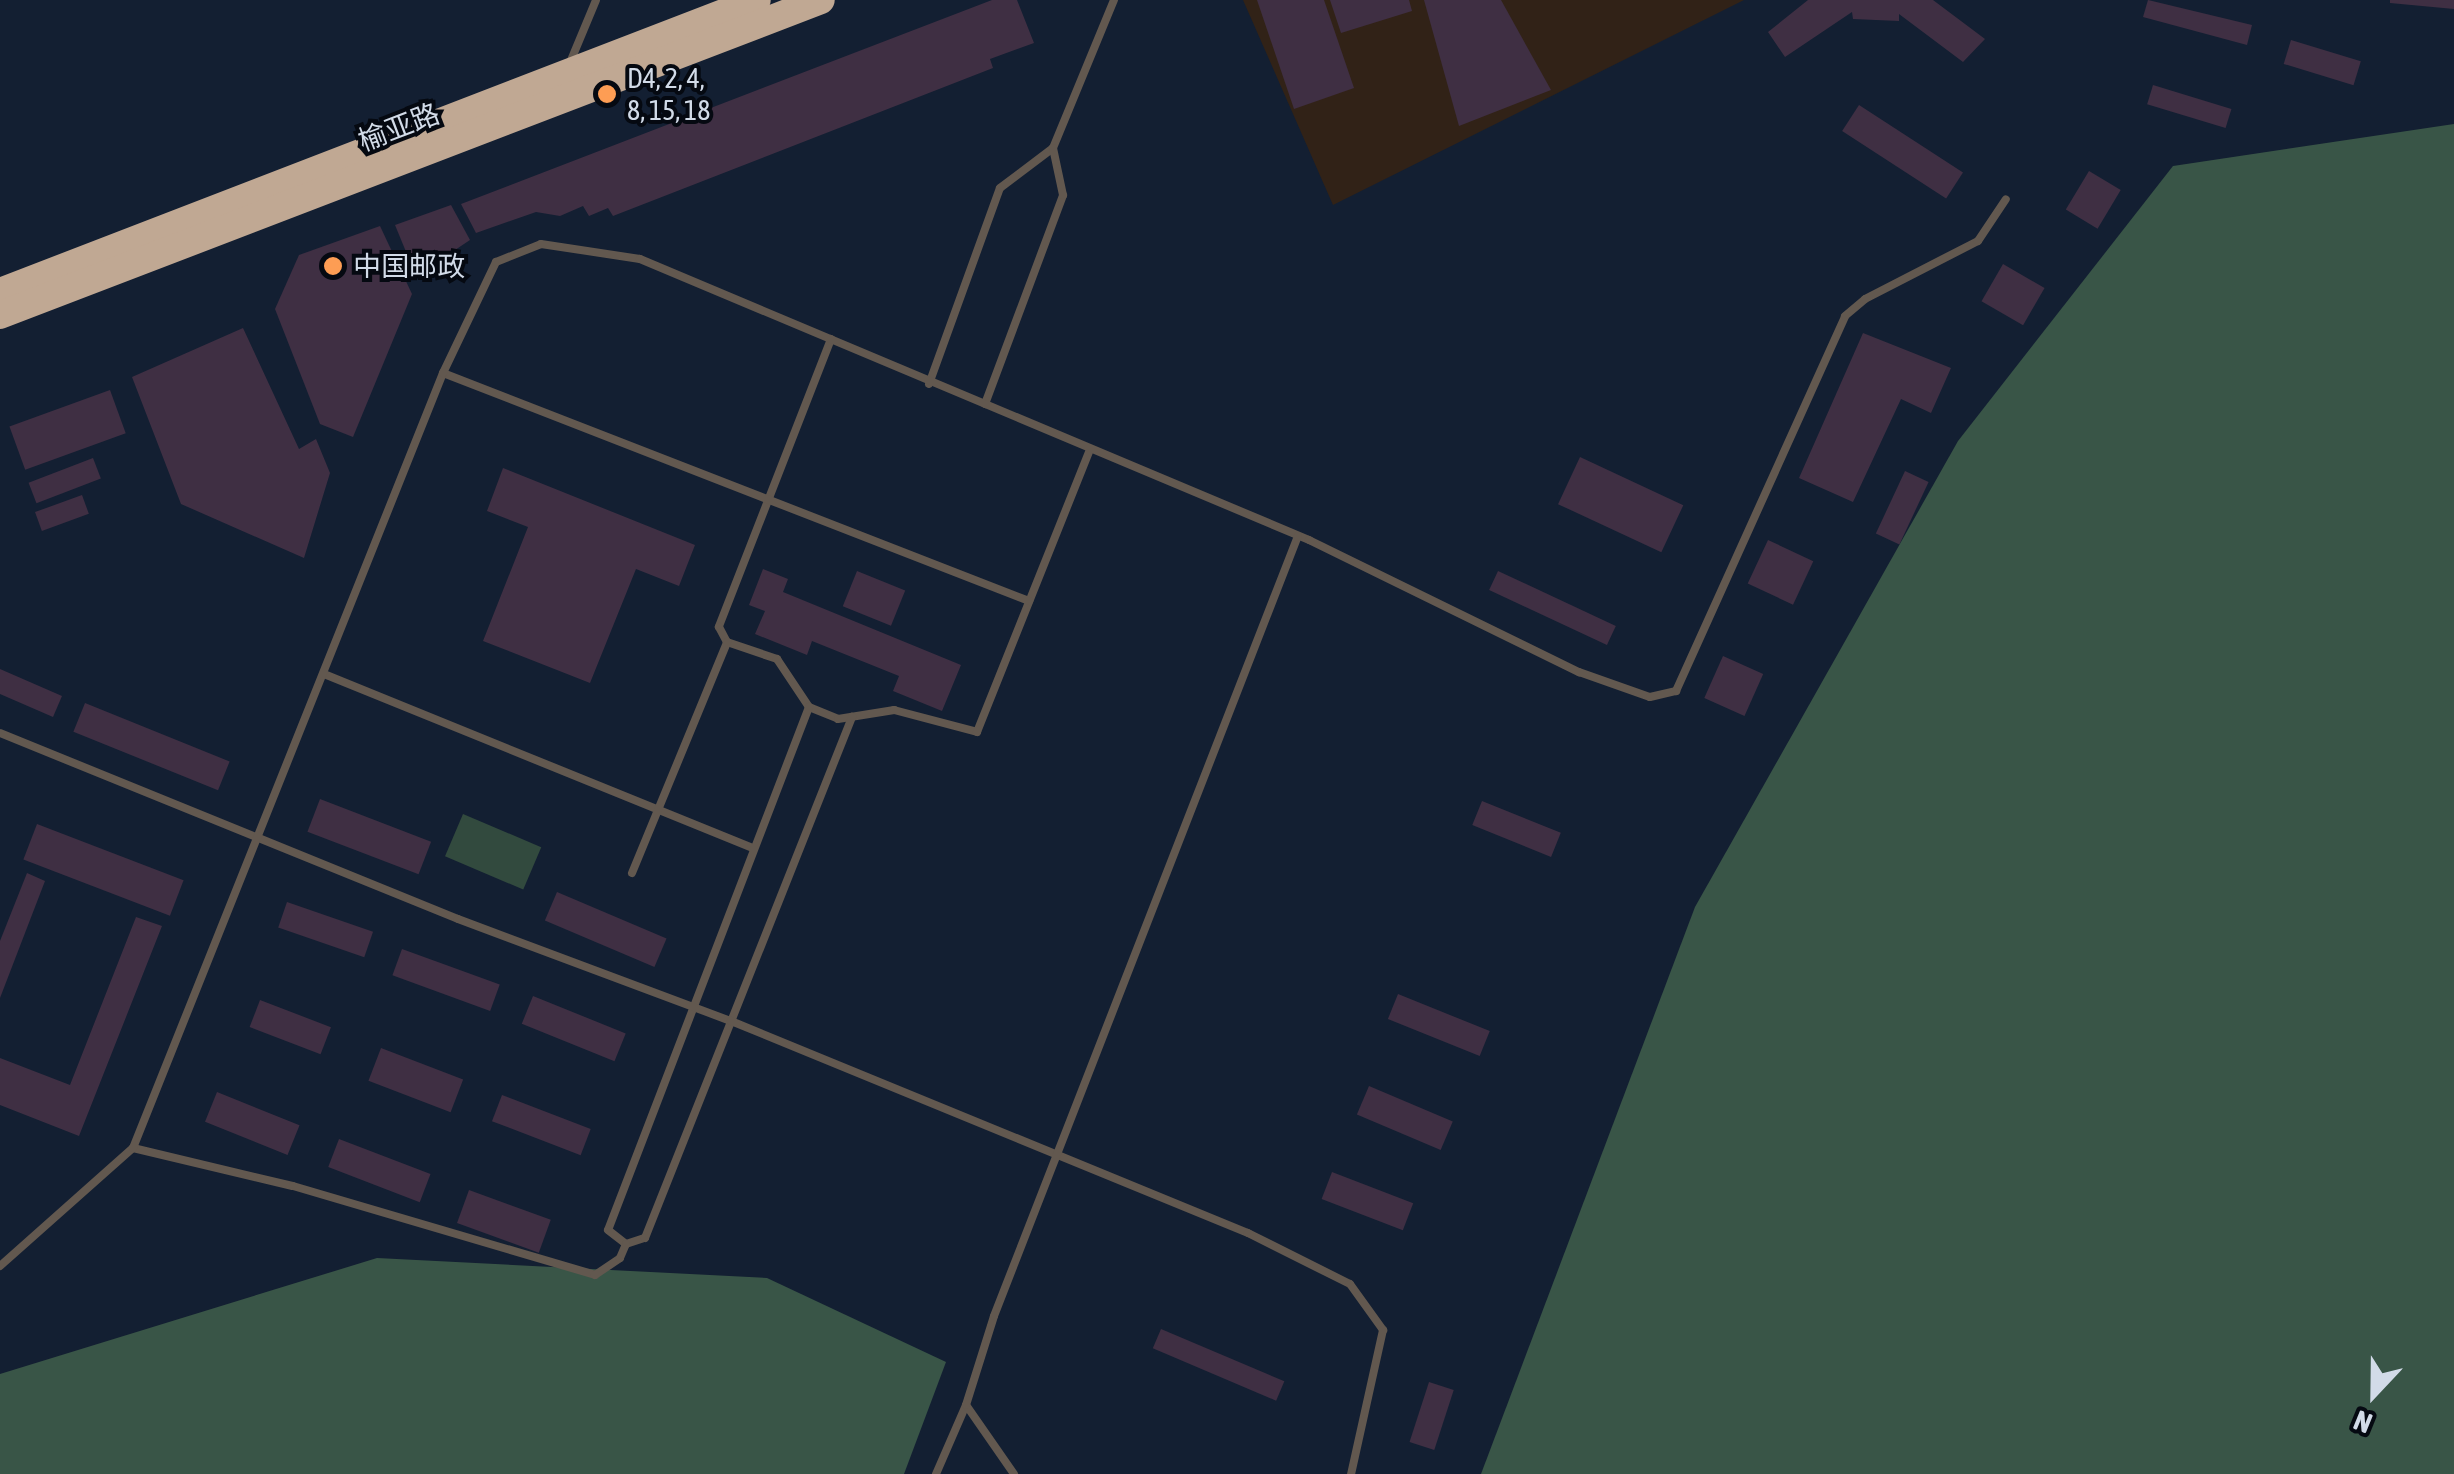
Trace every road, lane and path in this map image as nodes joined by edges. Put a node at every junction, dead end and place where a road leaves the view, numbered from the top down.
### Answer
1 (596, 0) edge
2 (757, 0) edge
3 (821, 0) edge
4 (1114, 0) edge
5 (566, 74) junction
6 (1054, 148) junction
7 (2006, 199) dead end
8 (0, 292) edge
9 (0, 315) edge
10 (831, 339) junction
11 (443, 373) junction
12 (929, 384) junction
13 (985, 404) junction
14 (1090, 450) junction
15 (768, 500) junction
16 (1298, 536) junction
17 (1029, 602) junction
18 (727, 642) junction
19 (324, 674) junction
20 (809, 707) junction
21 (852, 718) junction
22 (0, 733) edge
23 (658, 810) junction
24 (259, 837) junction
25 (754, 849) junction
26 (632, 873) dead end
27 (693, 1009) junction
28 (731, 1021) junction
29 (133, 1148) junction
30 (1055, 1156) junction
31 (626, 1244) junction
32 (0, 1266) edge
33 (966, 1405) junction
34 (936, 1474) edge
35 (1014, 1474) edge
36 (1351, 1474) edge

1 - 5 lane
2 - 5 highway, 榆亚路
3 - 9 highway, 榆亚路
4 - 6 lane
5 - 8 highway, 榆亚路
6 - 12 lane
6 - 13 lane
7 - 16 lane
10 - 11 lane
10 - 12 lane
10 - 15 lane
11 - 15 lane
11 - 19 lane
12 - 13 lane
13 - 14 lane
14 - 16 lane
14 - 17 lane
15 - 17 lane
15 - 18 lane
16 - 30 lane
17 - 21 lane
18 - 20 lane
18 - 23 lane
19 - 23 lane
19 - 24 lane
20 - 21 lane
20 - 25 lane
21 - 28 lane
22 - 24 lane
23 - 25 lane
23 - 26 lane
24 - 27 lane
24 - 29 lane
25 - 27 lane
27 - 28 lane
27 - 31 lane
28 - 30 lane
28 - 31 lane
29 - 31 lane
29 - 32 lane
30 - 33 lane
30 - 36 lane
33 - 34 lane
33 - 35 lane

